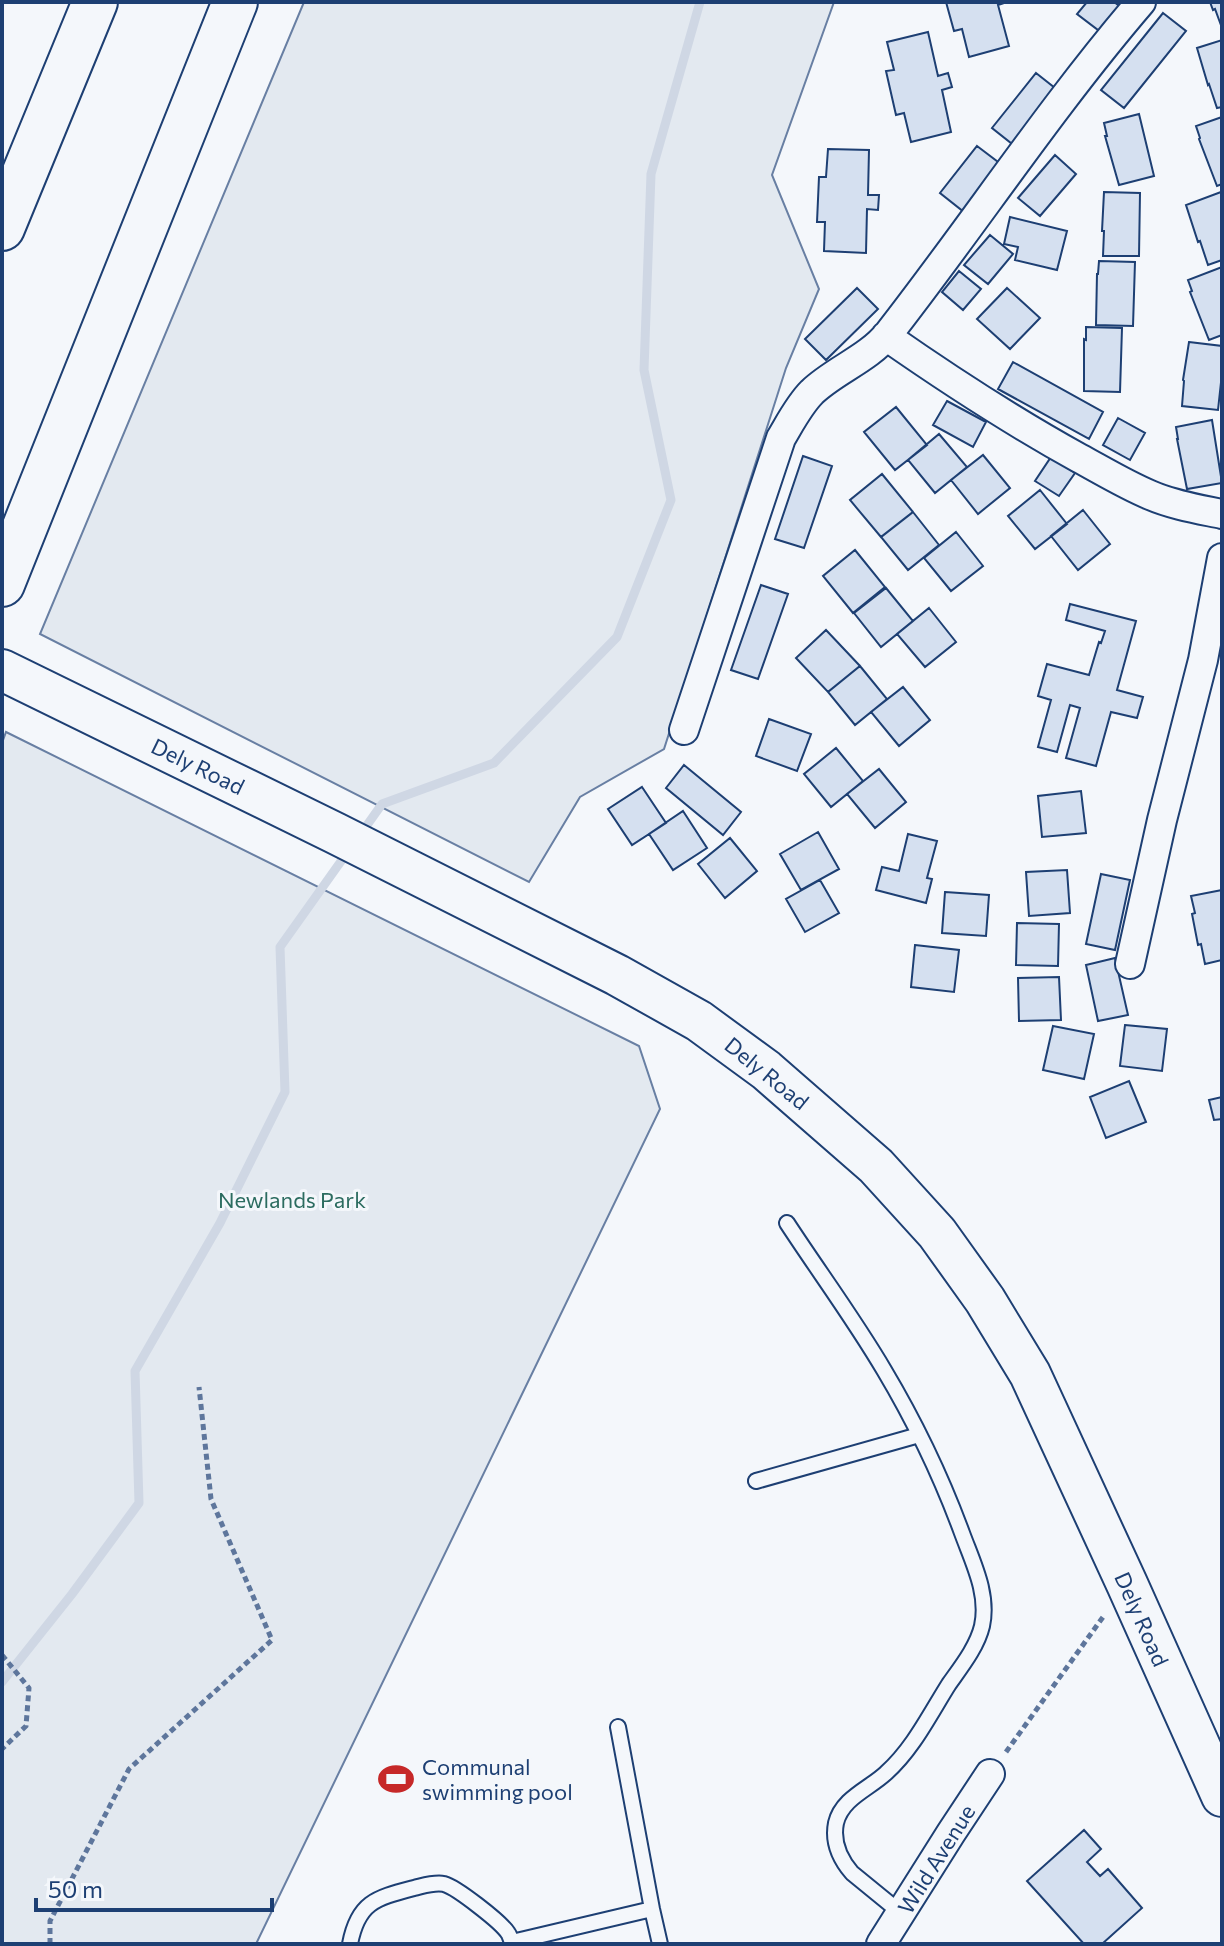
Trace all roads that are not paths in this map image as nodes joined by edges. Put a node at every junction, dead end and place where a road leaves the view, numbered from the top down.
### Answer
1 (95, 2) edge
2 (235, 2) edge
3 (1141, 2) edge
4 (2, 228) edge
5 (886, 336) junction
6 (1222, 514) edge
7 (1222, 558) edge
8 (2, 584) edge
9 (1212, 666) edge
10 (2, 670) edge
11 (684, 730) dead end
12 (1130, 964) dead end
13 (787, 1223) dead end
14 (919, 1435) junction
15 (756, 1481) dead end
16 (618, 1727) dead end
17 (990, 1774) road end
18 (1222, 1796) edge
19 (652, 1909) junction
20 (901, 1913) junction
21 (512, 1943) edge
22 (350, 1944) edge
23 (660, 1944) edge
24 (881, 1944) edge

1 - 4 highway
2 - 8 highway
3 - 5 street
5 - 6 street
5 - 11 street
7 - 9 street
9 - 12 street
10 - 18 street, Dely Road
13 - 14 lane
14 - 15 lane
14 - 20 lane
16 - 19 lane
17 - 20 street, Wild Avenue
19 - 21 lane
19 - 23 lane
20 - 24 street, Wild Avenue
21 - 22 lane

